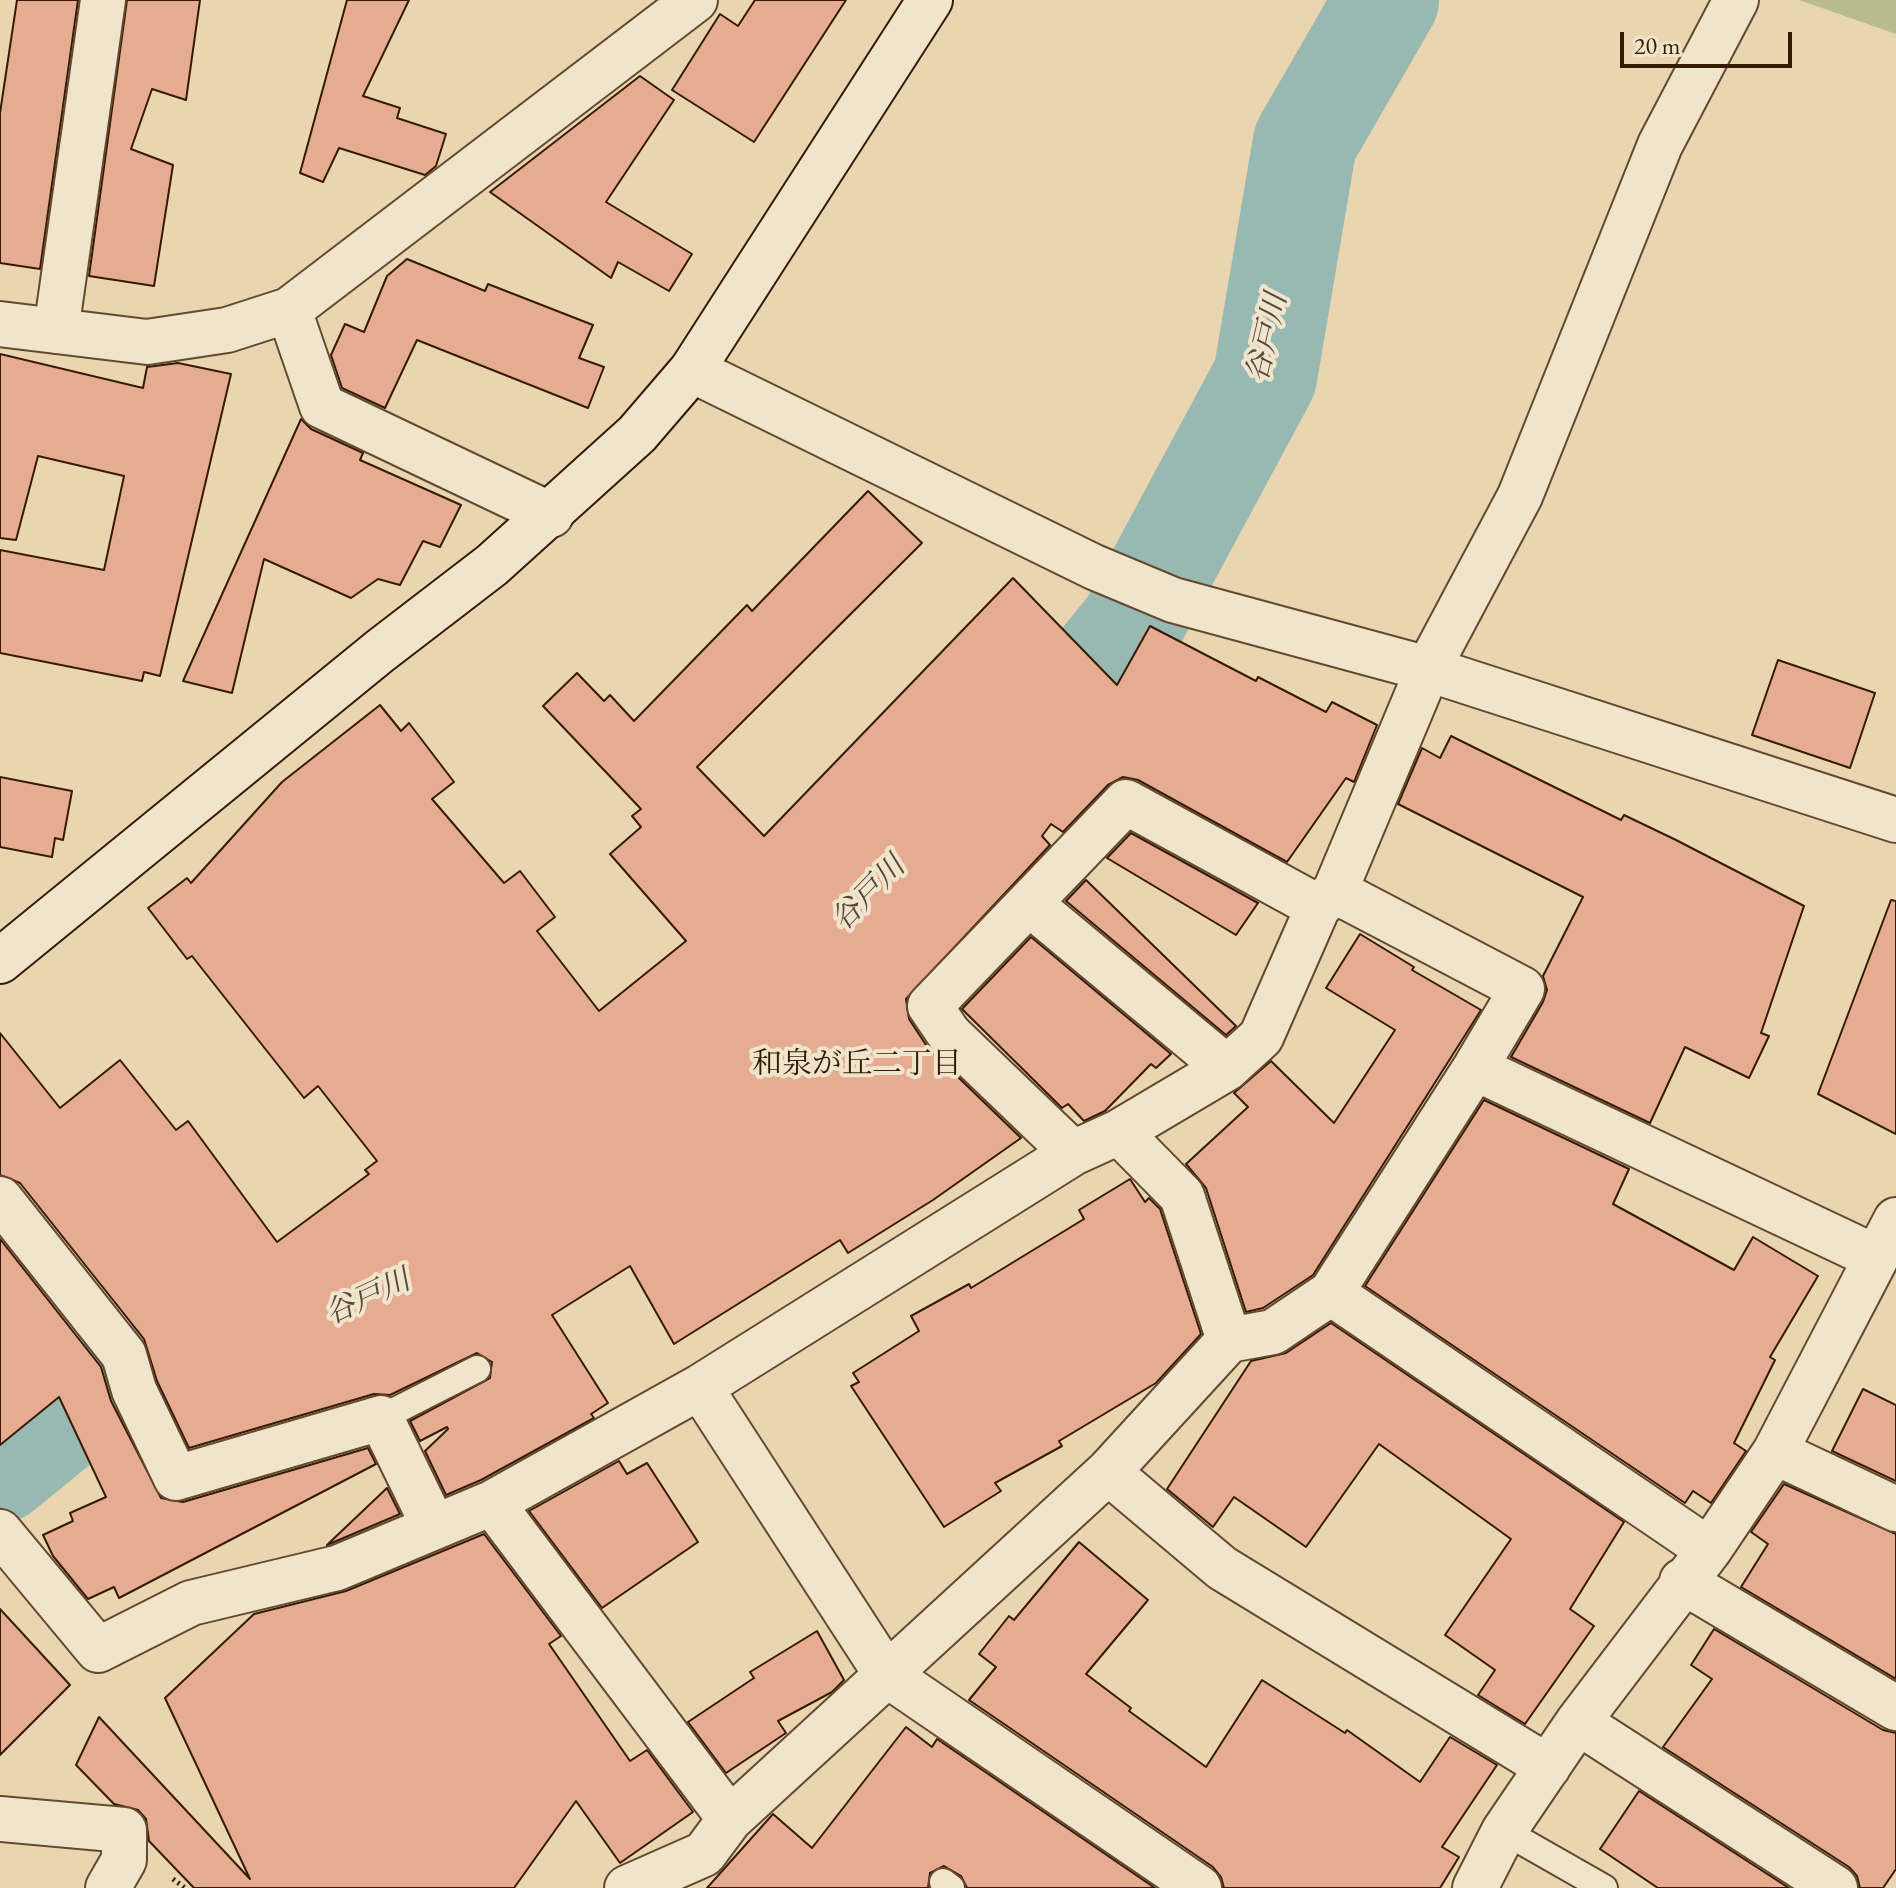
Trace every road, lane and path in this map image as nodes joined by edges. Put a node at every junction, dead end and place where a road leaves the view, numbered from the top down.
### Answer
1 (103, 0) edge
2 (695, 0) edge
3 (930, 0) edge
4 (1736, 0) edge
5 (289, 310) junction
6 (0, 324) edge
7 (56, 331) junction
8 (692, 370) junction
9 (551, 515) junction
10 (1428, 669) junction
11 (1896, 820) edge
12 (1327, 899) junction
13 (1030, 904) junction
14 (0, 961) edge
15 (1227, 1068) junction
16 (1475, 1068) junction
17 (1119, 1132) junction
18 (1073, 1153) junction
19 (0, 1199) edge
20 (1896, 1220) edge
21 (1875, 1257) junction
22 (1331, 1293) junction
23 (1229, 1340) junction
24 (477, 1369) dead end
25 (700, 1387) junction
26 (381, 1418) junction
27 (1775, 1452) junction
28 (1108, 1472) junction
29 (492, 1503) junction
30 (1896, 1509) edge
31 (434, 1527) junction
32 (0, 1532) edge
33 (1696, 1566) junction
34 (886, 1674) junction
35 (1896, 1708) edge
36 (1578, 1722) junction
37 (1548, 1767) junction
38 (0, 1819) edge
39 (730, 1819) junction
40 (1504, 1831) junction
41 (108, 1888) edge
42 (627, 1888) edge
43 (1199, 1888) edge
44 (1475, 1888) edge
45 (1604, 1888) edge
46 (1835, 1888) edge

1 - 7 street
2 - 5 street
3 - 8 street
4 - 10 street
5 - 7 street
5 - 9 street
6 - 7 street
8 - 9 street
8 - 10 street
9 - 14 street
10 - 11 street
10 - 12 street
12 - 13 street
12 - 15 street
12 - 16 street
13 - 15 street
13 - 18 street
15 - 17 street
16 - 21 street
16 - 22 street
17 - 18 street
17 - 23 street
18 - 25 street
19 - 26 street
20 - 21 street
21 - 27 street
22 - 23 street
22 - 33 street
23 - 28 street
24 - 26 lane
25 - 29 street
25 - 34 street
26 - 31 street
27 - 30 street
27 - 33 street
28 - 34 street
28 - 37 street
29 - 31 street
29 - 39 street
31 - 32 street
33 - 35 street
33 - 36 street
34 - 39 street
34 - 43 street
36 - 37 street
36 - 46 street
37 - 40 street
38 - 41 street
39 - 42 street
40 - 44 street
40 - 45 lane

